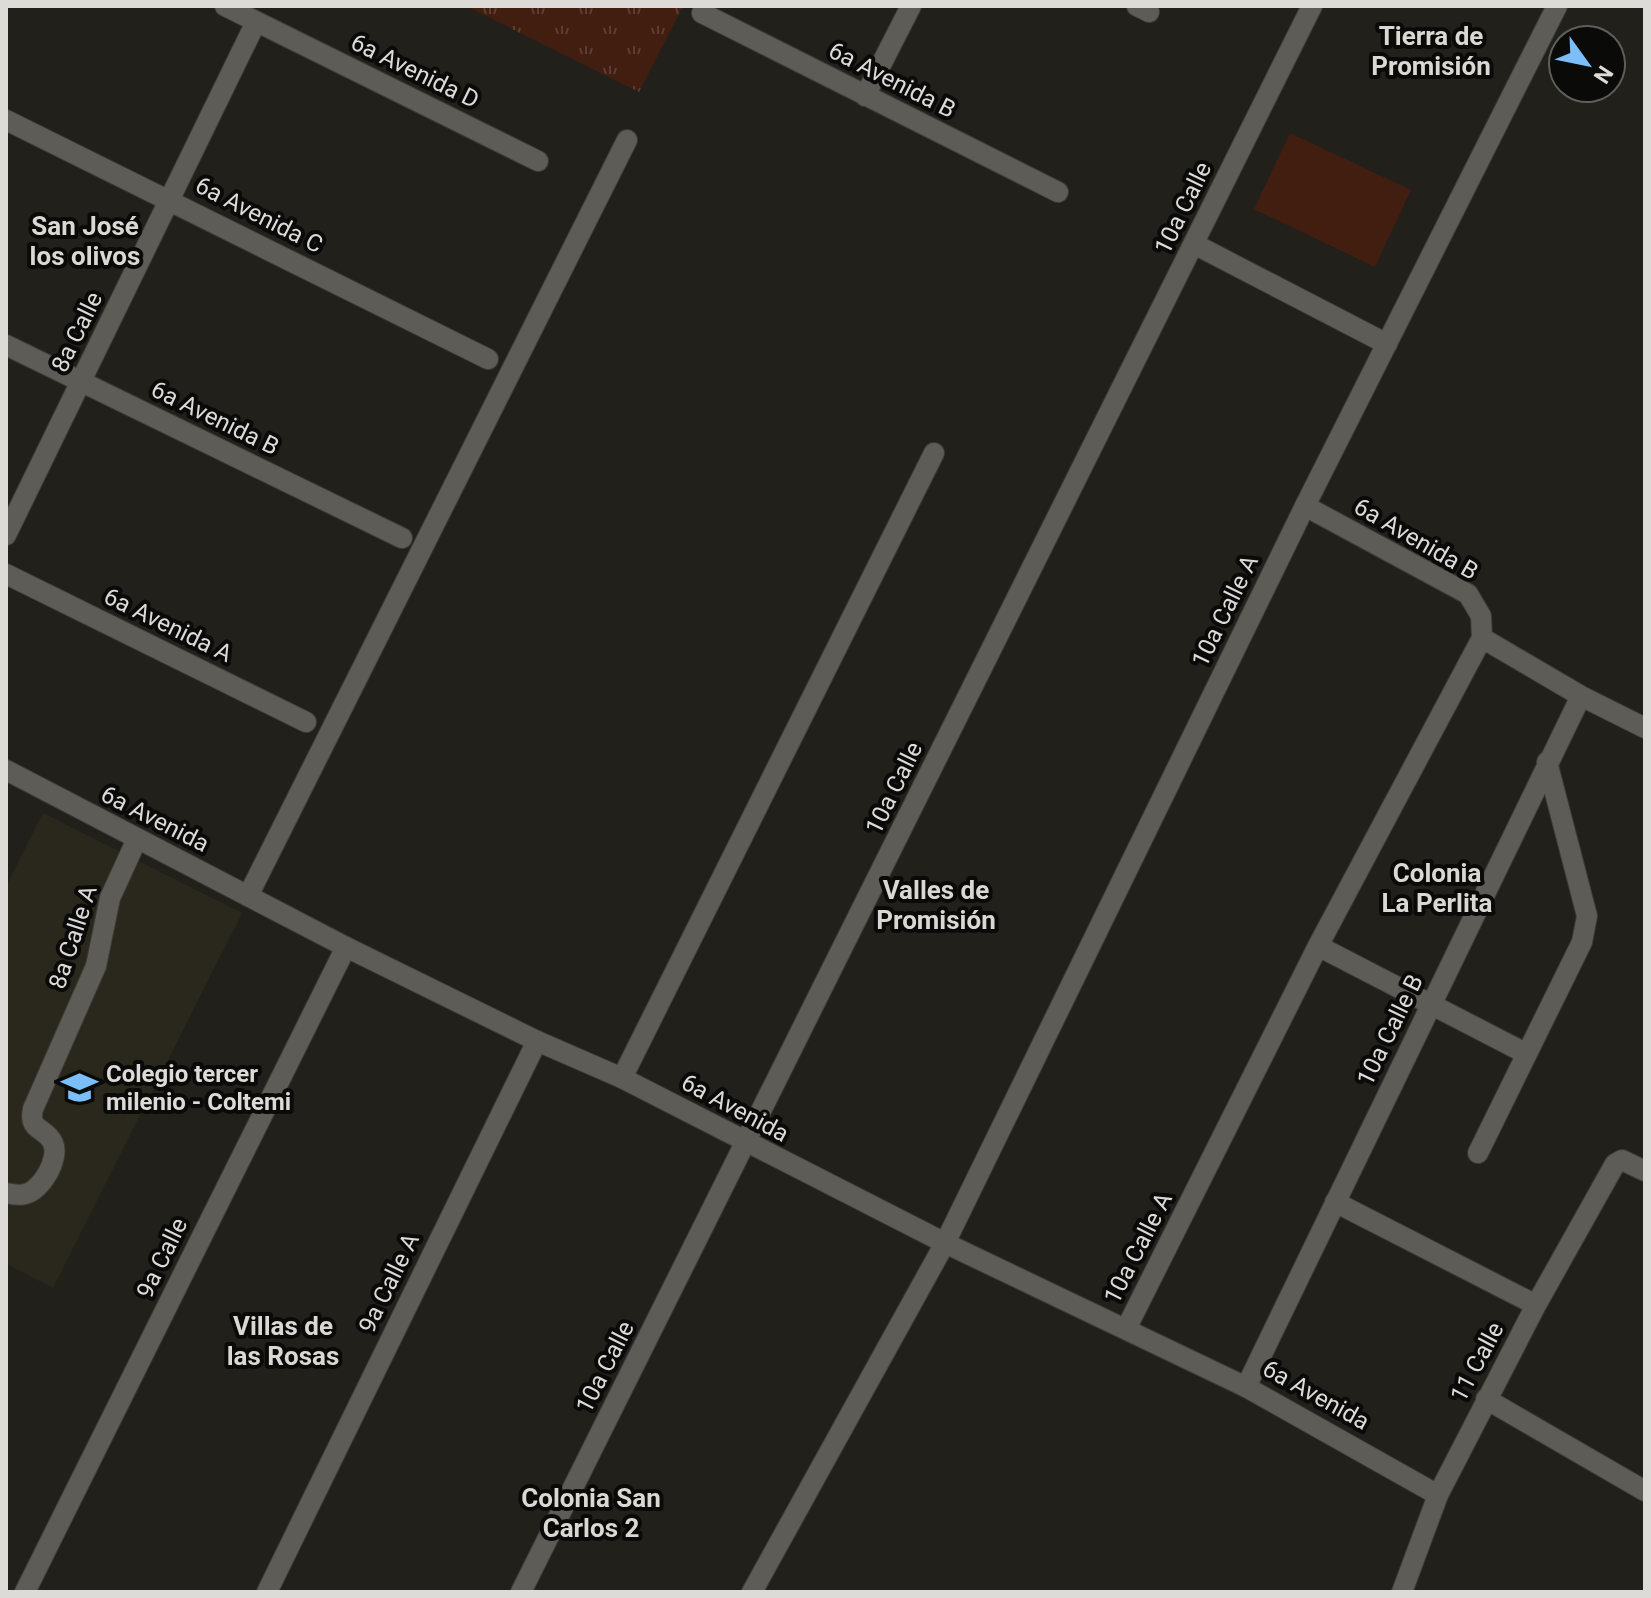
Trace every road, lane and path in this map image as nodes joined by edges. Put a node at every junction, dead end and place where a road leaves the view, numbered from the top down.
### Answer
1 (225, 6) edge
2 (911, 6) edge
3 (1312, 6) edge
4 (1557, 6) edge
5 (702, 13) dead end
6 (256, 22) junction
7 (865, 96) junction
8 (6, 120) edge
9 (627, 140) dead end
10 (538, 161) dead end
11 (1058, 192) dead end
12 (169, 199) junction
13 (1194, 244) junction
14 (1387, 344) junction
15 (6, 345) edge
16 (488, 359) dead end
17 (81, 382) junction
18 (934, 453) dead end
19 (1305, 506) junction
20 (6, 535) edge
21 (402, 538) dead end
22 (6, 574) edge
23 (1482, 638) junction
24 (1581, 696) junction
25 (306, 722) dead end
26 (1645, 728) edge
27 (1547, 762) junction
28 (6, 770) edge
29 (137, 839) junction
30 (248, 896) junction
31 (1318, 946) junction
32 (346, 947) junction
33 (1431, 1004) junction
34 (537, 1041) junction
35 (1527, 1054) junction
36 (622, 1078) junction
37 (746, 1144) junction
38 (1478, 1153) dead end
39 (1645, 1171) edge
40 (6, 1193) edge
41 (1335, 1202) junction
42 (945, 1243) junction
43 (1536, 1305) junction
44 (1127, 1327) junction
45 (1246, 1387) junction
46 (1486, 1399) junction
47 (1645, 1491) edge
48 (1438, 1495) junction
49 (25, 1592) edge
50 (267, 1592) edge
51 (521, 1592) edge
52 (752, 1592) edge
53 (1402, 1592) edge

1 - 6 street, 6a Avenida D
2 - 7 street
3 - 13 street, 10a Calle
4 - 14 street, 10a Calle A
5 - 7 street, 6a Avenida B
6 - 10 street, 6a Avenida D
6 - 12 street, 8a Calle
7 - 11 street, 6a Avenida B
8 - 12 street, 6a Avenida C
9 - 30 street
12 - 16 street, 6a Avenida C
12 - 17 street, 8a Calle
13 - 14 street
13 - 37 street, 10a Calle
14 - 19 street, 10a Calle A
15 - 17 street, 6a Avenida B
17 - 20 street, 8a Calle
17 - 21 street, 6a Avenida B
18 - 36 street
19 - 23 street, 6a Avenida B
19 - 42 street, 10a Calle A
22 - 25 street, 6a Avenida A
23 - 24 street
23 - 31 street, 10a Calle A
24 - 26 street
24 - 27 street, 10a Calle B
27 - 33 street, 10a Calle B
27 - 35 street
28 - 29 street, 6a Avenida
29 - 30 street, 6a Avenida
29 - 40 street, 8a Calle A
30 - 32 street, 6a Avenida
31 - 33 street
31 - 44 street, 10a Calle A
32 - 34 street, 6a Avenida
32 - 49 street, 9a Calle
33 - 35 street
33 - 41 street, 10a Calle B
34 - 36 street, 6a Avenida
34 - 50 street, 9a Calle A
35 - 38 street
36 - 37 street, 6a Avenida
37 - 42 street, 6a Avenida
37 - 51 street, 10a Calle
39 - 43 street, 11 Calle
41 - 43 street
41 - 45 street, 10a Calle B
42 - 44 street, 6a Avenida
42 - 52 street, 10a Calle A
43 - 46 street, 11 Calle
44 - 45 street, 6a Avenida
45 - 48 street, 6a Avenida
46 - 47 street
46 - 48 street, 11 Calle
48 - 53 street, 11 Calle

